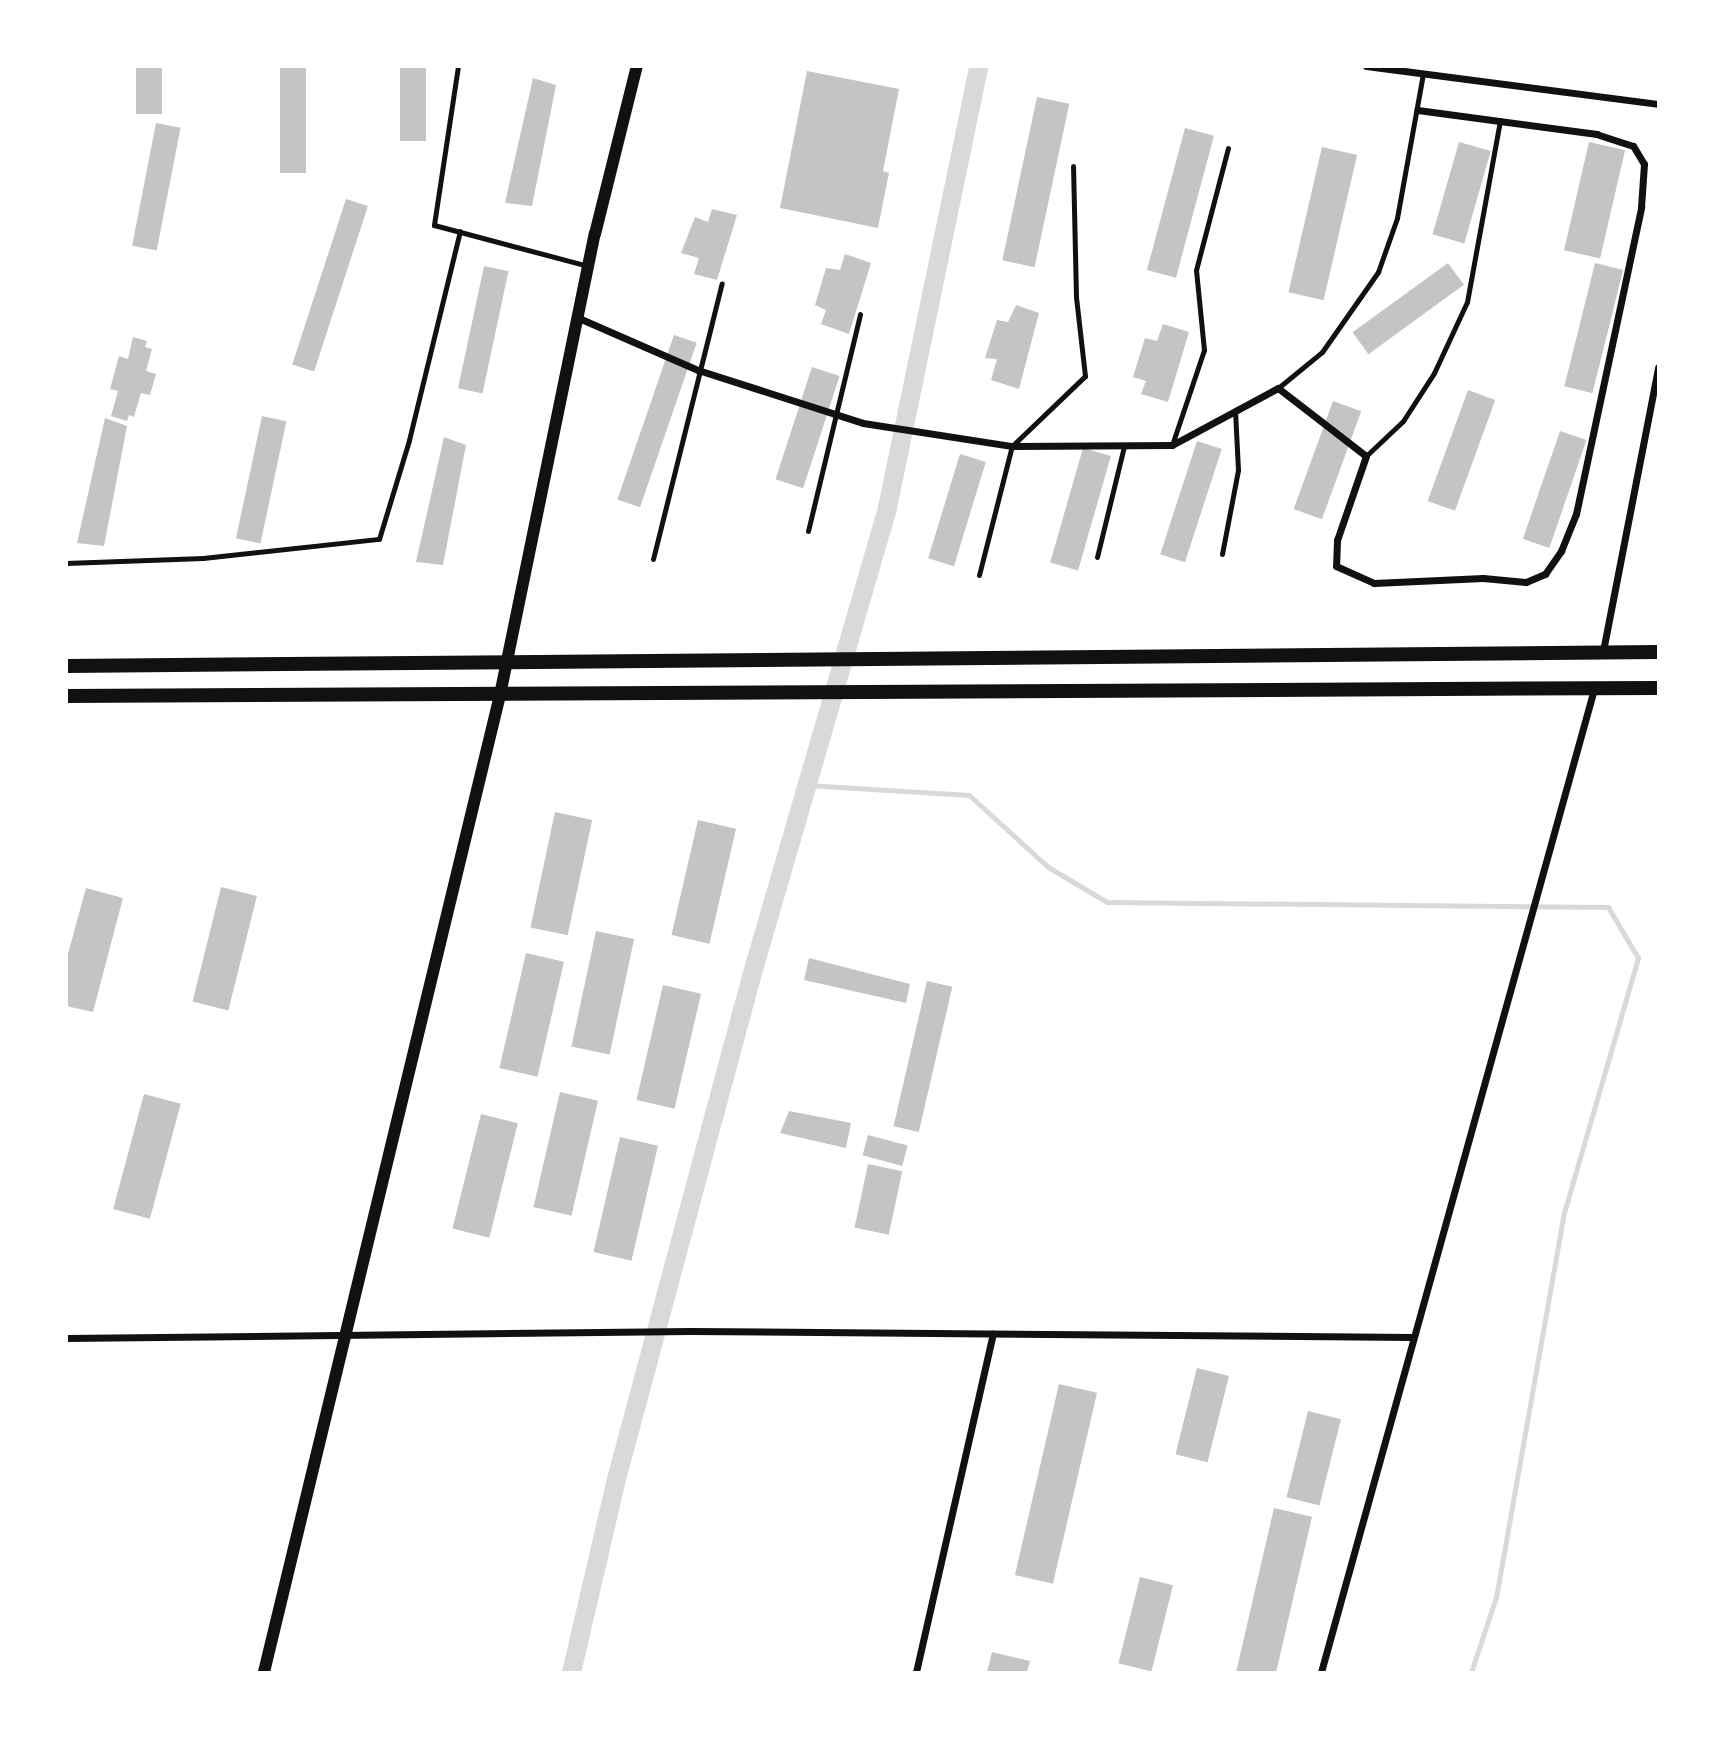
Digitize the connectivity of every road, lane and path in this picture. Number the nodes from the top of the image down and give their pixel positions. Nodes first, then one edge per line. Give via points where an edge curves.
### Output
1 (458, 66) edge
2 (637, 66) edge
3 (1366, 66) edge
4 (1423, 74) junction
5 (1658, 104) edge
6 (1418, 110) junction
7 (1500, 119) junction
8 (1228, 148) dead end
9 (1073, 166) dead end
10 (460, 231) junction
11 (591, 267) junction
12 (722, 283) dead end
13 (860, 314) dead end
14 (581, 319) junction
15 (1658, 367) edge
16 (698, 370) junction
17 (1278, 388) junction
18 (1235, 411) junction
19 (835, 414) junction
20 (1172, 445) junction
21 (1012, 446) junction
22 (1124, 446) junction
23 (1366, 456) junction
24 (808, 531) dead end
25 (1222, 554) dead end
26 (1097, 557) dead end
27 (653, 559) dead end
28 (66, 563) edge
29 (979, 575) dead end
30 (1603, 651) junction
31 (1658, 652) edge
32 (505, 662) junction
33 (66, 666) edge
34 (1595, 688) junction
35 (1658, 688) edge
36 (500, 695) junction
37 (66, 696) edge
38 (993, 1334) junction
39 (1412, 1337) junction
40 (66, 1338) edge
41 (345, 1338) junction
42 (264, 1672) edge
43 (916, 1672) edge
44 (1321, 1672) edge

1 - 10 lane via 434,225
2 - 11 street
3 - 4 street
4 - 5 street
4 - 6 lane
6 - 7 street
6 - 17 lane via 1397,218 1378,272 1322,352
7 - 23 lane via 1467,302 1434,373 1403,421
7 - 23 street via 1597,134 1633,146 1644,164 1641,207 1599,414 1576,514 1561,551 1545,574 1526,582 1483,578 1374,583 1349,576 1336,566 1337,540
8 - 20 lane via 1196,270 1204,349
9 - 21 lane via 1076,297 1085,376
10 - 11 lane
10 - 28 lane via 409,440 379,539 203,558
11 - 14 street
12 - 16 lane
13 - 19 lane
14 - 16 street
14 - 32 street
15 - 30 street
16 - 19 street
16 - 27 lane
17 - 18 street
17 - 23 street
18 - 20 street
18 - 25 lane via 1238,470
19 - 21 street
19 - 24 lane
20 - 22 street
21 - 22 street
21 - 29 lane
22 - 26 lane
30 - 31 main road
30 - 32 main road
32 - 33 main road
32 - 36 street
34 - 35 main road
34 - 36 main road
34 - 39 street
36 - 37 main road
36 - 41 street
38 - 39 street
38 - 41 street via 690,1331
38 - 43 street
39 - 44 street
40 - 41 street
41 - 42 street

